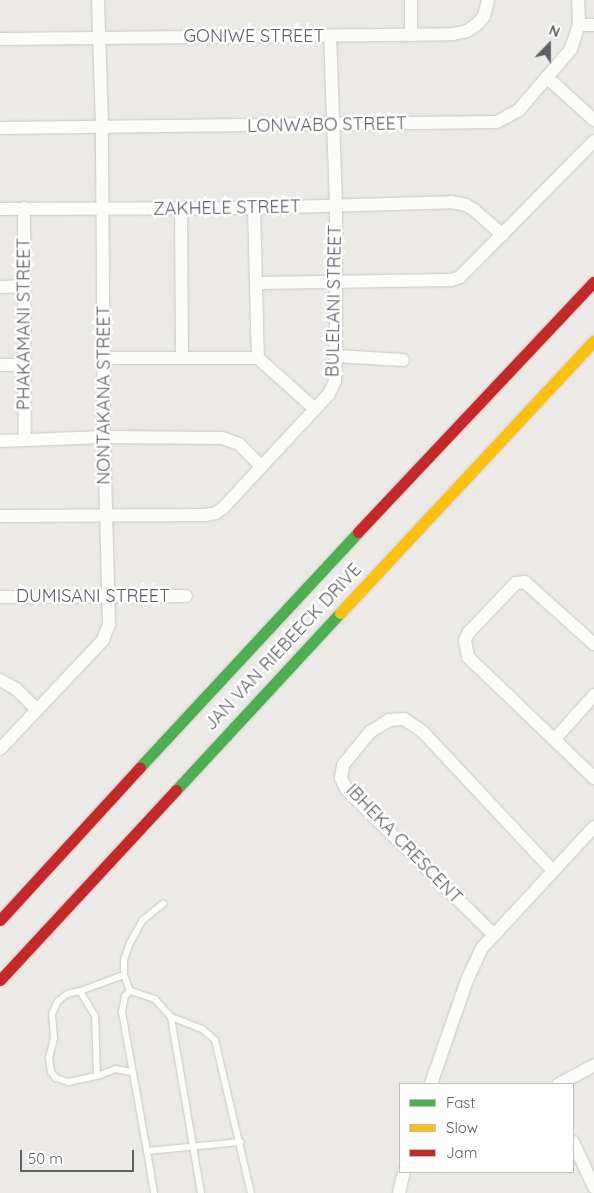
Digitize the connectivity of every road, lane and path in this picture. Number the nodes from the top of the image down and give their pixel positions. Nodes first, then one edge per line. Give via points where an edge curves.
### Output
1 (98, 0) edge
2 (411, 0) edge
3 (488, 0) edge
4 (578, 0) edge
5 (579, 25) junction
6 (594, 25) edge
7 (411, 35) junction
8 (98, 36) junction
9 (330, 37) junction
10 (0, 38) edge
11 (548, 78) junction
12 (594, 120) edge
13 (333, 125) junction
14 (102, 127) junction
15 (0, 128) edge
16 (594, 141) edge
17 (336, 206) junction
18 (24, 208) junction
19 (103, 208) junction
20 (254, 208) junction
21 (0, 209) edge
22 (181, 209) junction
23 (503, 235) junction
24 (594, 282) edge
25 (336, 283) junction
26 (258, 284) junction
27 (24, 286) junction
28 (0, 287) edge
29 (594, 341) edge
30 (336, 356) junction
31 (103, 358) junction
32 (182, 358) junction
33 (258, 358) junction
34 (403, 360) dead end
35 (0, 365) edge
36 (24, 365) junction
37 (315, 409) junction
38 (104, 437) junction
39 (25, 440) junction
40 (0, 441) edge
41 (261, 466) junction
42 (105, 514) junction
43 (0, 516) edge
44 (108, 595) junction
45 (186, 596) dead end
46 (0, 597) edge
47 (594, 644) edge
48 (0, 680) edge
49 (594, 695) edge
50 (36, 709) junction
51 (555, 739) junction
52 (0, 748) edge
53 (594, 778) edge
54 (594, 827) edge
55 (553, 871) junction
56 (163, 904) dead end
57 (0, 920) edge
58 (493, 934) junction
59 (124, 975) junction
60 (0, 980) edge
61 (80, 991) junction
62 (130, 991) junction
63 (171, 1017) junction
64 (594, 1065) edge
65 (132, 1072) junction
66 (97, 1076) junction
67 (431, 1083) edge
68 (560, 1083) edge
69 (241, 1142) junction
70 (574, 1144) edge
71 (193, 1147) junction
72 (147, 1151) junction
73 (404, 1173) edge
74 (594, 1187) edge
75 (154, 1193) edge
76 (201, 1193) edge
77 (251, 1193) edge
78 (399, 1193) edge

1 - 8 street, NONTAKANA STREET
2 - 7 street
3 - 7 street, GONIWE STREET via 484,16 467,31
4 - 5 street, LONWABO STREET
5 - 6 street
5 - 11 street, LONWABO STREET via 571,49
7 - 9 street, GONIWE STREET
8 - 9 street, GONIWE STREET
8 - 10 street, GONIWE STREET
8 - 14 street, NONTAKANA STREET
9 - 13 street, BULELANI STREET
11 - 12 street
11 - 13 street, LONWABO STREET via 518,110 497,122
13 - 14 street, LONWABO STREET
13 - 17 street, BULELANI STREET
14 - 15 street, LONWABO STREET
14 - 19 street, NONTAKANA STREET
16 - 23 street
17 - 20 street, ZAKHELE STREET
17 - 23 street, ZAKHELE STREET via 458,203 474,210
17 - 25 street, BULELANI STREET
18 - 19 street, ZAKHELE STREET
18 - 21 street, ZAKHELE STREET
18 - 27 street, PHAKAMANI STREET
19 - 22 street, ZAKHELE STREET
19 - 31 street, NONTAKANA STREET
20 - 22 street, ZAKHELE STREET
20 - 26 street
22 - 32 street
23 - 25 street via 468,272 451,280
24 - 57 main road, JAN VAN RIEBEECK DRIVE via 297,597
25 - 26 street
25 - 30 street, BULELANI STREET
26 - 33 street
27 - 28 street
27 - 36 street, PHAKAMANI STREET
29 - 60 main road, JAN VAN RIEBEECK DRIVE
30 - 34 street
30 - 37 street, BULELANI STREET via 335,381
31 - 32 street
31 - 38 street, NONTAKANA STREET
32 - 33 street
33 - 37 street
35 - 36 street
36 - 39 street, PHAKAMANI STREET
37 - 41 street, BULELANI STREET
38 - 39 street
38 - 41 street via 222,438 239,444
38 - 42 street, NONTAKANA STREET
39 - 40 street
41 - 42 street, BULELANI STREET via 216,513
42 - 43 street, BULELANI STREET
42 - 44 street, NONTAKANA STREET
44 - 45 street, DUMISANI STREET
44 - 46 street, DUMISANI STREET
44 - 50 street, NONTAKANA STREET via 109,624 103,640
47 - 51 street via 524,582 516,583 465,640 468,656
48 - 50 street via 16,689
49 - 51 street
50 - 52 street, NONTAKANA STREET
51 - 53 street
54 - 55 street
55 - 58 street
55 - 58 street, IBHEKA CRESCENT via 423,732 404,719 389,720 370,732 343,765 341,778 346,789
56 - 59 lane via 144,920 130,943 124,960
58 - 67 street via 482,948 467,980
59 - 61 lane
59 - 62 lane
61 - 66 lane via 94,1016
61 - 66 lane via 58,1001 52,1014 51,1072 56,1078 68,1082
62 - 63 lane via 155,999
62 - 65 lane via 125,996 122,1012
63 - 69 lane via 202,1029 215,1040
63 - 71 lane
64 - 68 street
65 - 66 lane via 115,1069
65 - 72 lane
69 - 71 lane
69 - 77 lane
70 - 74 street
71 - 72 lane
71 - 76 lane
72 - 75 lane
73 - 78 street

